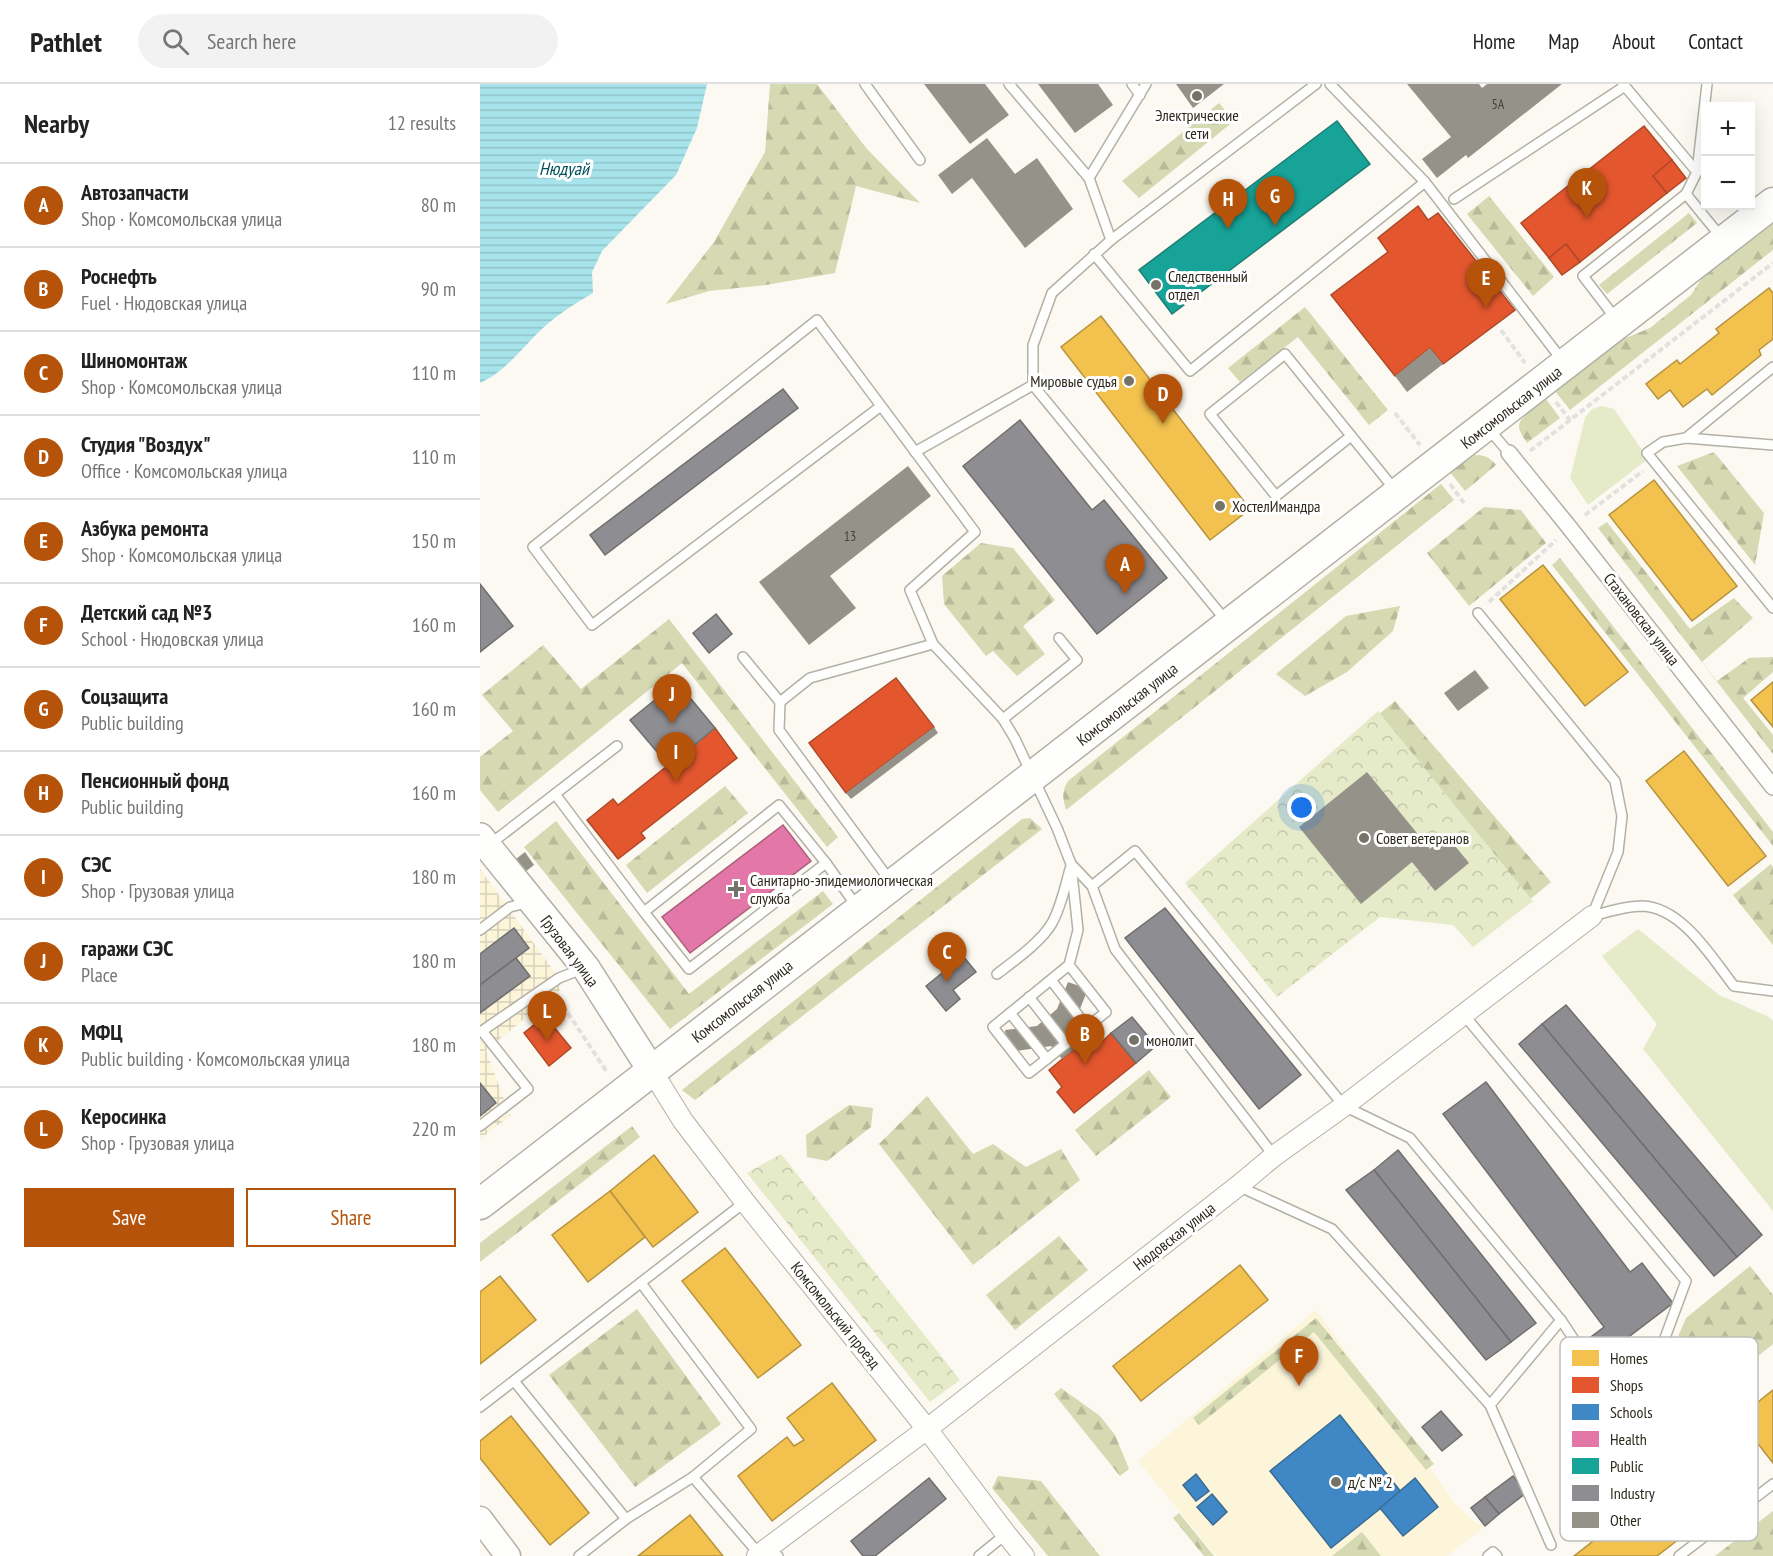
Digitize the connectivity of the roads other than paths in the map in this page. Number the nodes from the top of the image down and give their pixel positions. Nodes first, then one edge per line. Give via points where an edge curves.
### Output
1 (865, 84) edge
2 (1009, 84) edge
3 (1132, 84) edge
4 (1146, 84) edge
5 (1316, 84) edge
6 (1330, 84) edge
7 (1707, 84) edge
8 (1624, 85) edge
9 (1140, 95) junction
10 (920, 160) dead end
11 (1696, 172) junction
12 (1089, 178) junction
13 (1425, 182) junction
14 (1686, 194) junction
15 (1454, 199) dead end
16 (1773, 203) edge
17 (1111, 240) junction
18 (1724, 242) junction
19 (1094, 254) junction
20 (1619, 323) junction
21 (1565, 364) junction
22 (1772, 372) edge
23 (1033, 385) junction
24 (881, 406) junction
25 (1486, 426) junction
26 (1351, 436) junction
27 (1686, 438) junction
28 (1773, 446) edge
29 (915, 452) junction
30 (1512, 458) joint
31 (1399, 494) junction
32 (1773, 608) edge
33 (1478, 613) dead end
34 (1229, 625) junction
35 (1059, 638) dead end
36 (933, 644) junction
37 (743, 657) dead end
38 (780, 702) junction
39 (1003, 719) junction
40 (617, 746) dead end
41 (1033, 777) junction
42 (1773, 787) edge
43 (555, 794) junction
44 (484, 842) edge
45 (826, 863) junction
46 (1071, 864) junction
47 (893, 885) junction
48 (1092, 886) junction
49 (532, 902) junction
50 (860, 910) junction
51 (644, 912) junction
52 (1592, 916) junction
53 (480, 930) edge
54 (1069, 965) junction
55 (586, 968) junction
56 (997, 974) dead end
57 (1051, 980) junction
58 (1773, 991) edge
59 (1029, 998) junction
60 (1010, 1013) junction
61 (1464, 1015) junction
62 (1087, 1027) junction
63 (1066, 1044) junction
64 (1047, 1059) junction
65 (652, 1071) junction
66 (1344, 1106) junction
67 (480, 1126) edge
68 (1274, 1156) junction
69 (1238, 1186) junction
70 (745, 1202) junction
71 (480, 1204) edge
72 (641, 1283) junction
73 (1561, 1320) junction
74 (1572, 1337) edge
75 (1665, 1337) edge
76 (514, 1381) junction
77 (1490, 1405) junction
78 (480, 1407) edge
79 (927, 1429) junction
80 (693, 1477) junction
81 (1773, 1484) edge
82 (1758, 1495) edge
83 (480, 1519) edge
84 (626, 1519) junction
85 (1006, 1534) junction
86 (1699, 1541) edge
87 (1551, 1545) dead end
88 (765, 1555) edge
89 (508, 1556) edge
90 (579, 1556) edge
91 (979, 1556) edge
92 (1024, 1556) edge
93 (1488, 1556) edge
94 (1497, 1556) edge
95 (1679, 1556) edge

1 - 10 lane
2 - 12 lane
3 - 9 lane
4 - 9 lane
5 - 17 lane
6 - 13 lane
7 - 11 lane
8 - 11 lane
8 - 15 lane
9 - 12 lane
11 - 14 lane
12 - 17 lane
13 - 19 lane via 1190,371
13 - 21 lane
14 - 18 lane
14 - 20 lane via 1583,276
16 - 18 main road, Комсомольская улица
17 - 19 lane
18 - 20 main road, Комсомольская улица
19 - 23 lane via 1052,293 1033,345
20 - 21 main road, Комсомольская улица
21 - 25 main road, Комсомольская улица
22 - 27 lane
23 - 29 lane
23 - 34 lane
24 - 24 lane via 817,320 533,547 592,625
24 - 29 lane
25 - 30 lane
25 - 31 main road, Комсомольская улица
26 - 26 lane via 1285,354 1210,414 1276,496
26 - 31 lane
27 - 28 lane
27 - 32 lane via 1663,442 1647,453
29 - 36 lane via 975,532 910,590
30 - 42 street, Стахановская улица
31 - 34 main road, Комсомольская улица
33 - 52 lane via 1615,781 1622,816 1618,852
34 - 41 main road, Комсомольская улица
35 - 39 lane via 1077,660
36 - 38 lane via 810,678
36 - 39 lane
37 - 38 lane
38 - 47 lane via 779,730
39 - 41 lane
40 - 43 lane
41 - 46 lane
41 - 47 main road, Комсомольская улица
43 - 44 lane
43 - 51 lane
44 - 49 main road, Грузовая улица
45 - 50 lane
45 - 51 lane via 689,969
45 - 51 lane via 779,805
46 - 48 lane
46 - 54 lane via 1078,930
46 - 56 lane via 1052,924
47 - 50 main road, Комсомольская улица
48 - 66 lane via 1135,851
48 - 68 lane via 1115,949
49 - 53 lane via 510,907
49 - 55 main road, Грузовая улица
50 - 65 main road, Комсомольская улица
52 - 58 lane via 1642,906 1660,908 1685,925 1734,986
52 - 61 street, Нюдовская улица
54 - 57 lane
54 - 62 lane via 1106,1012
55 - 65 main road, Грузовая улица
55 - 67 lane via 559,978 482,1031 528,1089
57 - 59 lane
57 - 62 lane
59 - 60 lane
59 - 63 lane
60 - 64 lane
60 - 64 lane via 993,1027 1029,1073
61 - 66 street, Нюдовская улица
61 - 75 lane via 1686,1281
62 - 63 lane
63 - 64 lane
65 - 70 street, Комсомольский проезд via 683,1121
65 - 71 main road, Комсомольская улица
66 - 68 street, Нюдовская улица
66 - 73 lane via 1410,1138
68 - 69 street, Нюдовская улица
69 - 77 lane via 1332,1229
69 - 79 street, Нюдовская улица
70 - 72 lane
70 - 79 street, Комсомольский проезд
72 - 76 lane
72 - 80 lane via 751,1429
73 - 74 lane
73 - 77 lane
76 - 78 lane
76 - 84 lane
77 - 87 lane
79 - 85 street, Комсомольский проезд
79 - 88 street, Нюдовская улица
80 - 84 lane
80 - 88 lane
81 - 82 lane
83 - 89 street
84 - 90 lane
85 - 91 lane
85 - 92 street, Комсомольский проезд
86 - 95 lane
93 - 94 lane via 1493,1552

